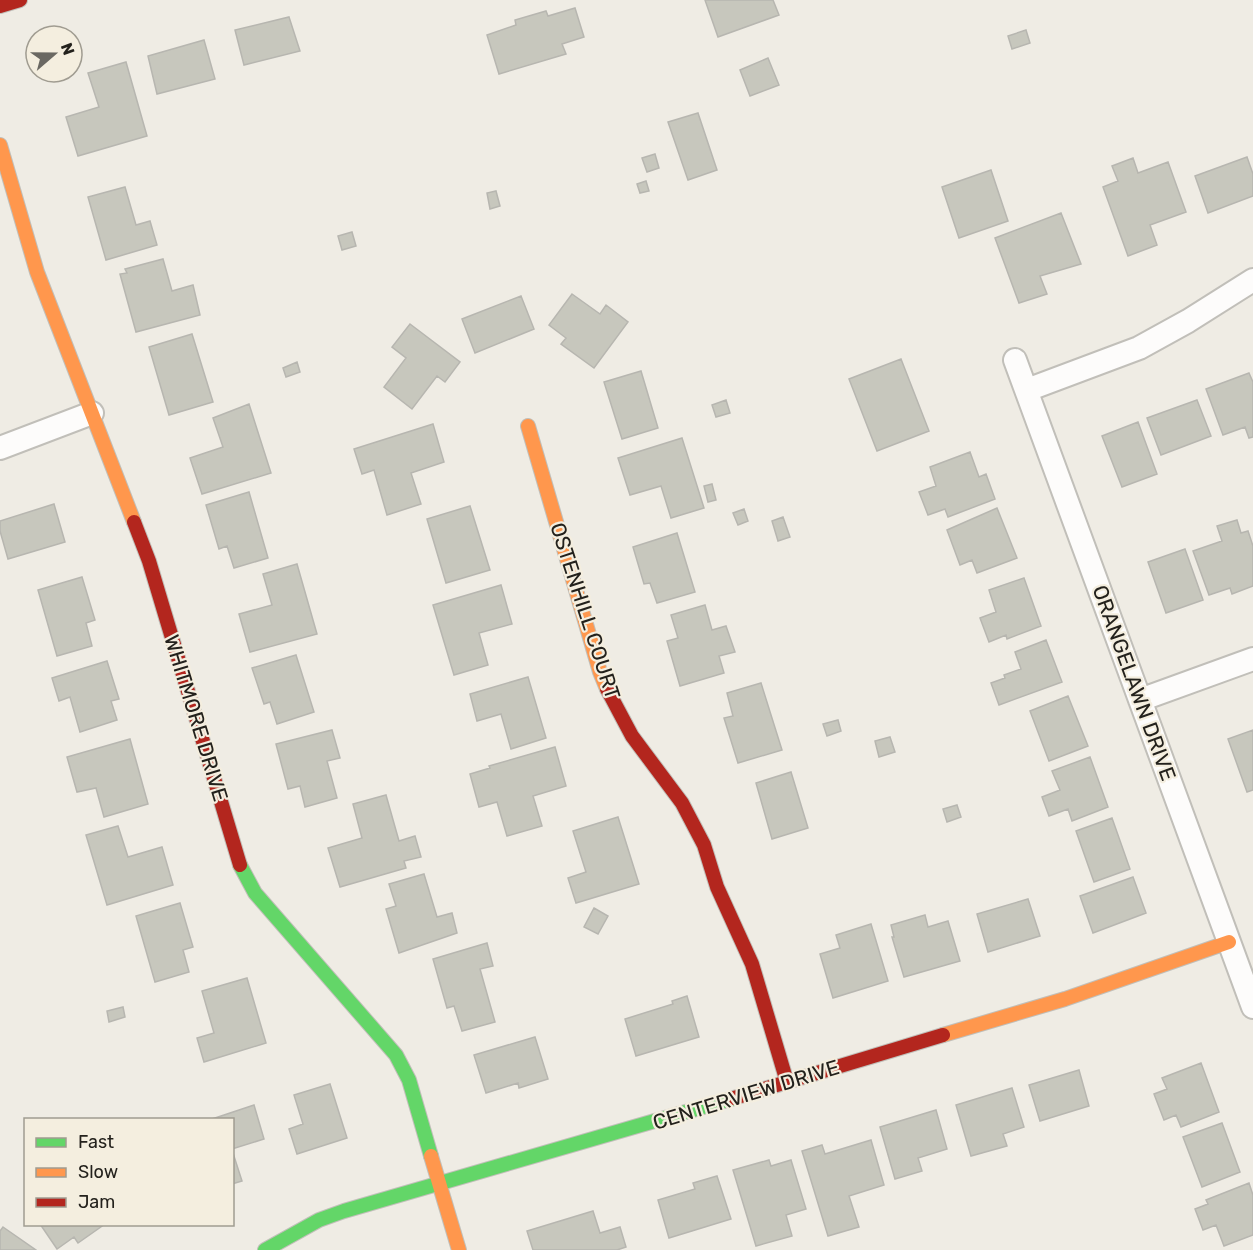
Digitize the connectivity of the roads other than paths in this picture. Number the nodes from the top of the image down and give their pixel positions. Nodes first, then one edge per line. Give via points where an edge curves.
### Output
1 (20, 0) edge
2 (0, 6) edge
3 (0, 146) edge
4 (1253, 280) edge
5 (1015, 360) dead end
6 (1027, 390) junction
7 (92, 413) junction
8 (528, 426) dead end
9 (0, 448) edge
10 (1253, 658) edge
11 (1140, 700) junction
12 (1229, 942) junction
13 (1253, 1007) edge
14 (787, 1082) junction
15 (440, 1184) junction
16 (265, 1250) edge
17 (459, 1250) edge

1 - 2 street
3 - 7 street, WHITMORE DRIVE via 37,272
4 - 6 street via 1139,348
5 - 6 street, ORANGELAWN DRIVE
6 - 11 street, ORANGELAWN DRIVE
7 - 9 street
7 - 15 street, WHITMORE DRIVE via 149,561 241,870 255,893 396,1055 409,1080
8 - 14 street, OSTENHILL COURT via 600,672 632,736 682,803 704,845 717,887 752,963
10 - 11 street
11 - 12 street, ORANGELAWN DRIVE
12 - 13 street, ORANGELAWN DRIVE
12 - 14 street, CENTERVIEW DRIVE via 1065,999
14 - 15 street, CENTERVIEW DRIVE
15 - 16 street, CENTERVIEW DRIVE via 319,1221
15 - 17 street, WHITMORE DRIVE

